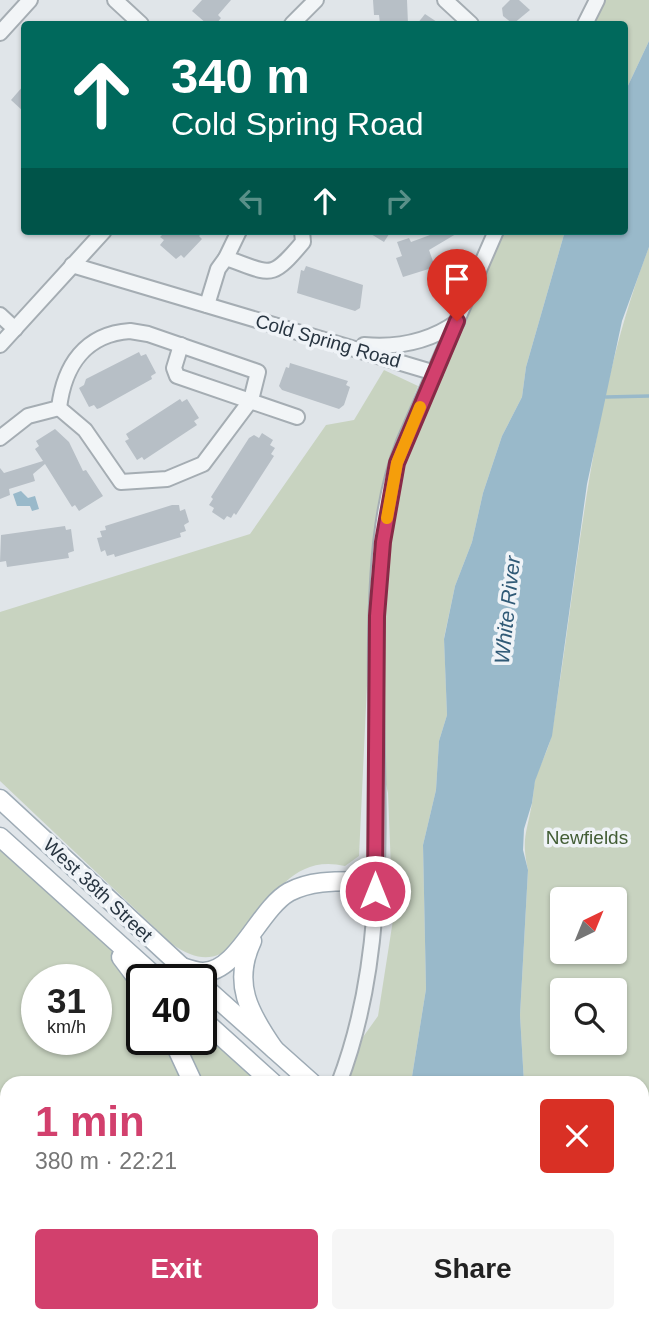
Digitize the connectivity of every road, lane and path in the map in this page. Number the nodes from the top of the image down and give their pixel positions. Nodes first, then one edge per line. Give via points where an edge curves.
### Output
1 (30, 0) edge
2 (114, 0) edge
3 (316, 0) edge
4 (445, 0) edge
5 (597, 0) edge
6 (138, 21) edge
7 (295, 21) edge
8 (468, 21) edge
9 (586, 21) edge
10 (0, 33) edge
11 (100, 235) edge
12 (237, 235) edge
13 (303, 235) edge
14 (494, 235) edge
15 (225, 262) junction
16 (72, 265) junction
17 (210, 306) junction
18 (0, 316) edge
19 (457, 321) junction
20 (15, 329) junction
21 (334, 343) junction
22 (0, 345) edge
23 (181, 345) junction
24 (435, 373) junction
25 (251, 400) junction
26 (59, 408) junction
27 (297, 417) dead end
28 (0, 438) edge
29 (0, 799) edge
30 (0, 837) edge
31 (375, 881) junction
32 (74, 905) junction
33 (271, 906) junction
34 (141, 964) edge
35 (179, 964) edge
36 (126, 966) edge
37 (217, 968) edge
38 (217, 998) edge
39 (217, 1032) edge
40 (217, 1035) edge
41 (220, 1035) junction
42 (274, 1049) junction
43 (180, 1055) edge
44 (187, 1055) edge
45 (190, 1076) edge
46 (265, 1076) edge
47 (304, 1076) edge
48 (341, 1076) edge

1 - 10 street
2 - 6 street
3 - 7 street
4 - 8 street
5 - 9 street
11 - 16 street
12 - 15 street
13 - 15 street via 304,241 278,270 267,272
14 - 19 street
15 - 17 street via 218,269
16 - 17 street, Cold Spring Road
16 - 20 street
17 - 21 street, Cold Spring Road
18 - 20 street
19 - 21 street via 442,333 409,343
19 - 24 street
20 - 22 street
21 - 24 street, Cold Spring Road
23 - 25 street via 255,369 258,379
23 - 25 street via 174,368 177,376
23 - 26 street via 130,331 98,339 69,367
24 - 31 street via 397,463 381,559
25 - 26 street via 222,444 199,467 167,479 127,483 115,477 89,435
25 - 27 street
26 - 28 street via 29,415
29 - 35 main road, West 38th Street
30 - 32 main road, West 38th Street
31 - 33 main road via 311,884 289,892
31 - 48 street via 371,965
32 - 34 main road, West 38th Street
32 - 36 main road
33 - 37 main road via 238,951
33 - 42 main road via 245,956 242,983 251,1014
38 - 42 main road
39 - 41 main road
40 - 41 main road
41 - 46 main road
42 - 47 main road
43 - 45 main road
44 - 45 main road

